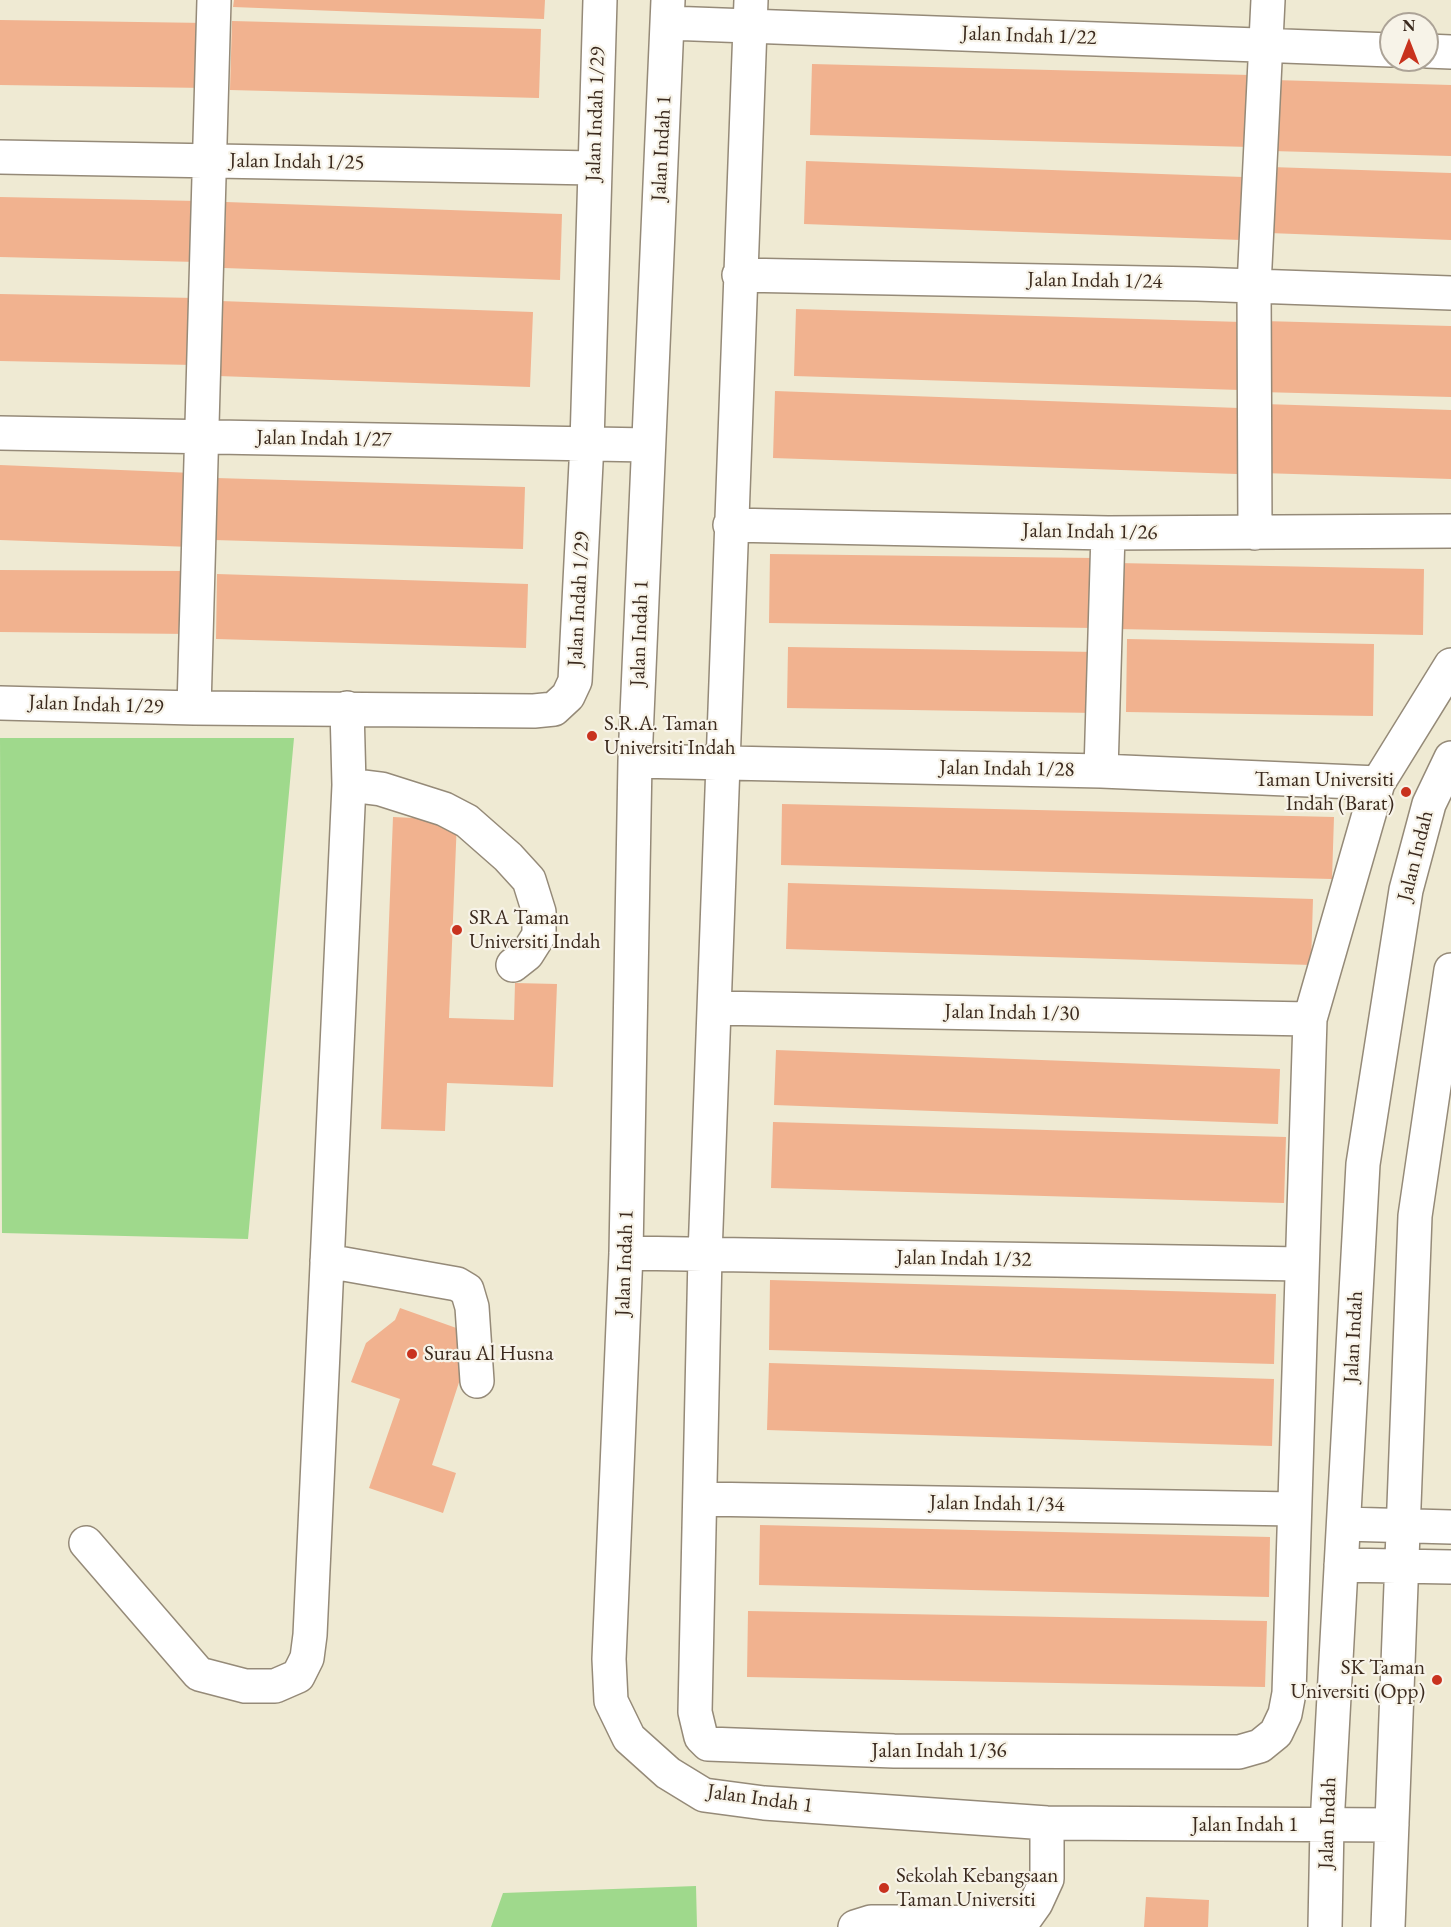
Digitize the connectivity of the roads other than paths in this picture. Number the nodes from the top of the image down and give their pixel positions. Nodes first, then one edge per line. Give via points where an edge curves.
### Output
1 (214, 0) edge
2 (600, 0) edge
3 (1268, 0) edge
4 (668, 11) edge
5 (751, 12) edge
6 (1266, 45) junction
7 (1379, 50) edge
8 (0, 157) edge
9 (211, 161) junction
10 (594, 168) junction
11 (739, 275) junction
12 (1254, 286) junction
13 (1451, 293) edge
14 (0, 433) edge
15 (203, 437) junction
16 (587, 444) junction
17 (648, 445) junction
18 (730, 525) junction
19 (1451, 531) edge
20 (1108, 533) junction
21 (1255, 533) junction
22 (1451, 665) edge
23 (0, 703) edge
24 (194, 708) junction
25 (347, 708) junction
26 (1451, 759) edge
27 (635, 761) junction
28 (722, 763) junction
29 (1101, 771) junction
30 (1378, 783) junction
31 (349, 785) junction
32 (513, 964) dead end
33 (1451, 970) edge
34 (715, 1008) junction
35 (1310, 1018) junction
36 (626, 1253) junction
37 (705, 1254) junction
38 (327, 1261) junction
39 (1302, 1264) junction
40 (477, 1381) dead end
41 (700, 1499) junction
42 (1294, 1509) junction
43 (1344, 1524) junction
44 (1404, 1525) junction
45 (1451, 1527) edge
46 (86, 1543) dead end
47 (1341, 1565) junction
48 (1402, 1566) junction
49 (1451, 1567) edge
50 (1047, 1824) junction
51 (1328, 1825) junction
52 (1392, 1825) junction
53 (1019, 1925) edge
54 (855, 1927) edge
55 (1325, 1927) edge
56 (1388, 1927) edge

1 - 9 street
2 - 10 street, Jalan Indah 1/29
3 - 6 street
4 - 5 street, Jalan Indah 1/22
4 - 17 street, Jalan Indah 1
5 - 6 street, Jalan Indah 1/22
5 - 11 street, Jalan Indah 1/36
6 - 7 street, Jalan Indah 1/22
6 - 12 street
8 - 9 street, Jalan Indah 1/25
9 - 10 street, Jalan Indah 1/25
9 - 15 street
10 - 16 street, Jalan Indah 1/29
11 - 12 street, Jalan Indah 1/24
11 - 18 street, Jalan Indah 1/36
12 - 13 street, Jalan Indah 1/24
12 - 21 street
14 - 15 street, Jalan Indah 1/27
15 - 16 street, Jalan Indah 1/27
15 - 24 street
16 - 17 street, Jalan Indah 1/27
16 - 25 street, Jalan Indah 1/29 via 575,681 568,696 554,709 534,711
17 - 27 street, Jalan Indah 1
18 - 20 street, Jalan Indah 1/26
18 - 28 street, Jalan Indah 1/36
19 - 21 street, Jalan Indah 1/26
20 - 21 street, Jalan Indah 1/26
20 - 29 street
22 - 30 street
23 - 24 street, Jalan Indah 1/29
24 - 25 street, Jalan Indah 1/29
25 - 31 street
26 - 43 street, Jalan Indah via 1429,804 1406,890 1363,1164
27 - 28 street, Jalan Indah 1/28
27 - 36 street, Jalan Indah 1
28 - 29 street, Jalan Indah 1/28
28 - 34 street, Jalan Indah 1/36
29 - 30 street, Jalan Indah 1/28
30 - 35 street
31 - 32 street via 381,789 444,809 467,821 508,857 529,880 539,912 539,935 526,954
31 - 38 street
33 - 44 street via 1415,1216
34 - 35 street, Jalan Indah 1/30
34 - 37 street, Jalan Indah 1/36
35 - 39 street
36 - 37 street, Jalan Indah 1/32
36 - 50 street, Jalan Indah 1 via 609,1659 611,1701 629,1738 668,1773 704,1795
37 - 39 street, Jalan Indah 1/32
37 - 41 street, Jalan Indah 1/36
38 - 40 street via 457,1284 467,1290 472,1307
38 - 46 street via 310,1635 307,1658 298,1676 275,1686 245,1686 199,1674
39 - 42 street
41 - 42 street, Jalan Indah 1/34
41 - 42 street, Jalan Indah 1/36 via 696,1726 700,1737 717,1746 894,1751 1239,1752 1260,1746 1276,1733 1289,1693
43 - 44 street
43 - 47 street, Jalan Indah
44 - 45 street
44 - 48 street
47 - 48 street
47 - 51 street, Jalan Indah
48 - 49 street
48 - 52 street
50 - 51 street, Jalan Indah 1
50 - 53 street via 1047,1879 1036,1904
51 - 52 street, Jalan Indah 1
51 - 55 street, Jalan Indah
52 - 56 street
53 - 54 street via 871,1922

